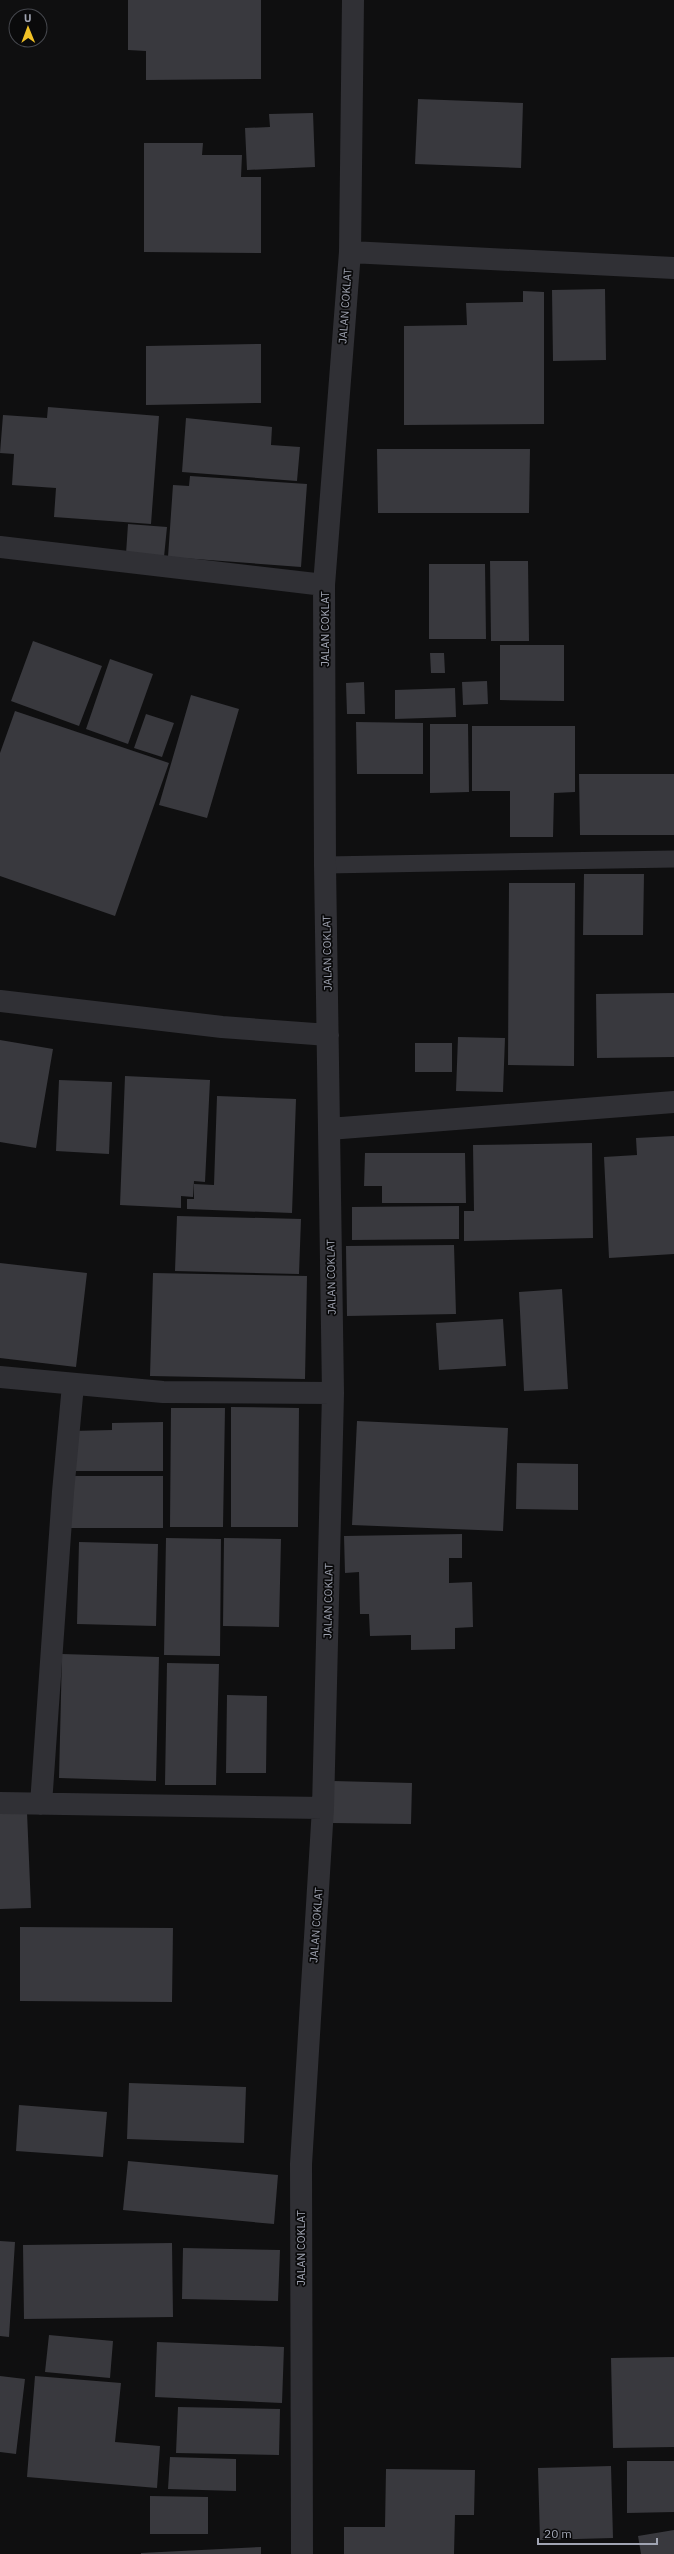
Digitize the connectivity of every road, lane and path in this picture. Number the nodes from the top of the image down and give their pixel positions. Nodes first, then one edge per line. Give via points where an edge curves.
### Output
1 (353, 0) edge
2 (350, 252) junction
3 (674, 268) edge
4 (0, 547) edge
5 (324, 585) junction
6 (674, 859) edge
7 (325, 865) junction
8 (0, 1001) edge
9 (328, 1035) junction
10 (674, 1102) edge
11 (329, 1129) junction
12 (0, 1377) edge
13 (73, 1385) junction
14 (333, 1393) junction
15 (0, 1803) edge
16 (41, 1804) junction
17 (323, 1808) junction
18 (302, 2554) edge

1 - 2 street, JALAN COKLAT
2 - 3 street
2 - 5 street, JALAN COKLAT
4 - 5 street
5 - 7 street, JALAN COKLAT
6 - 7 lane
7 - 9 street, JALAN COKLAT
8 - 9 street via 222,1027
9 - 11 street, JALAN COKLAT
10 - 11 street
11 - 14 street, JALAN COKLAT
12 - 13 street
13 - 14 street via 162,1392
13 - 16 street
14 - 17 street, JALAN COKLAT
15 - 16 street
16 - 17 street
17 - 18 street, JALAN COKLAT via 300,2164

